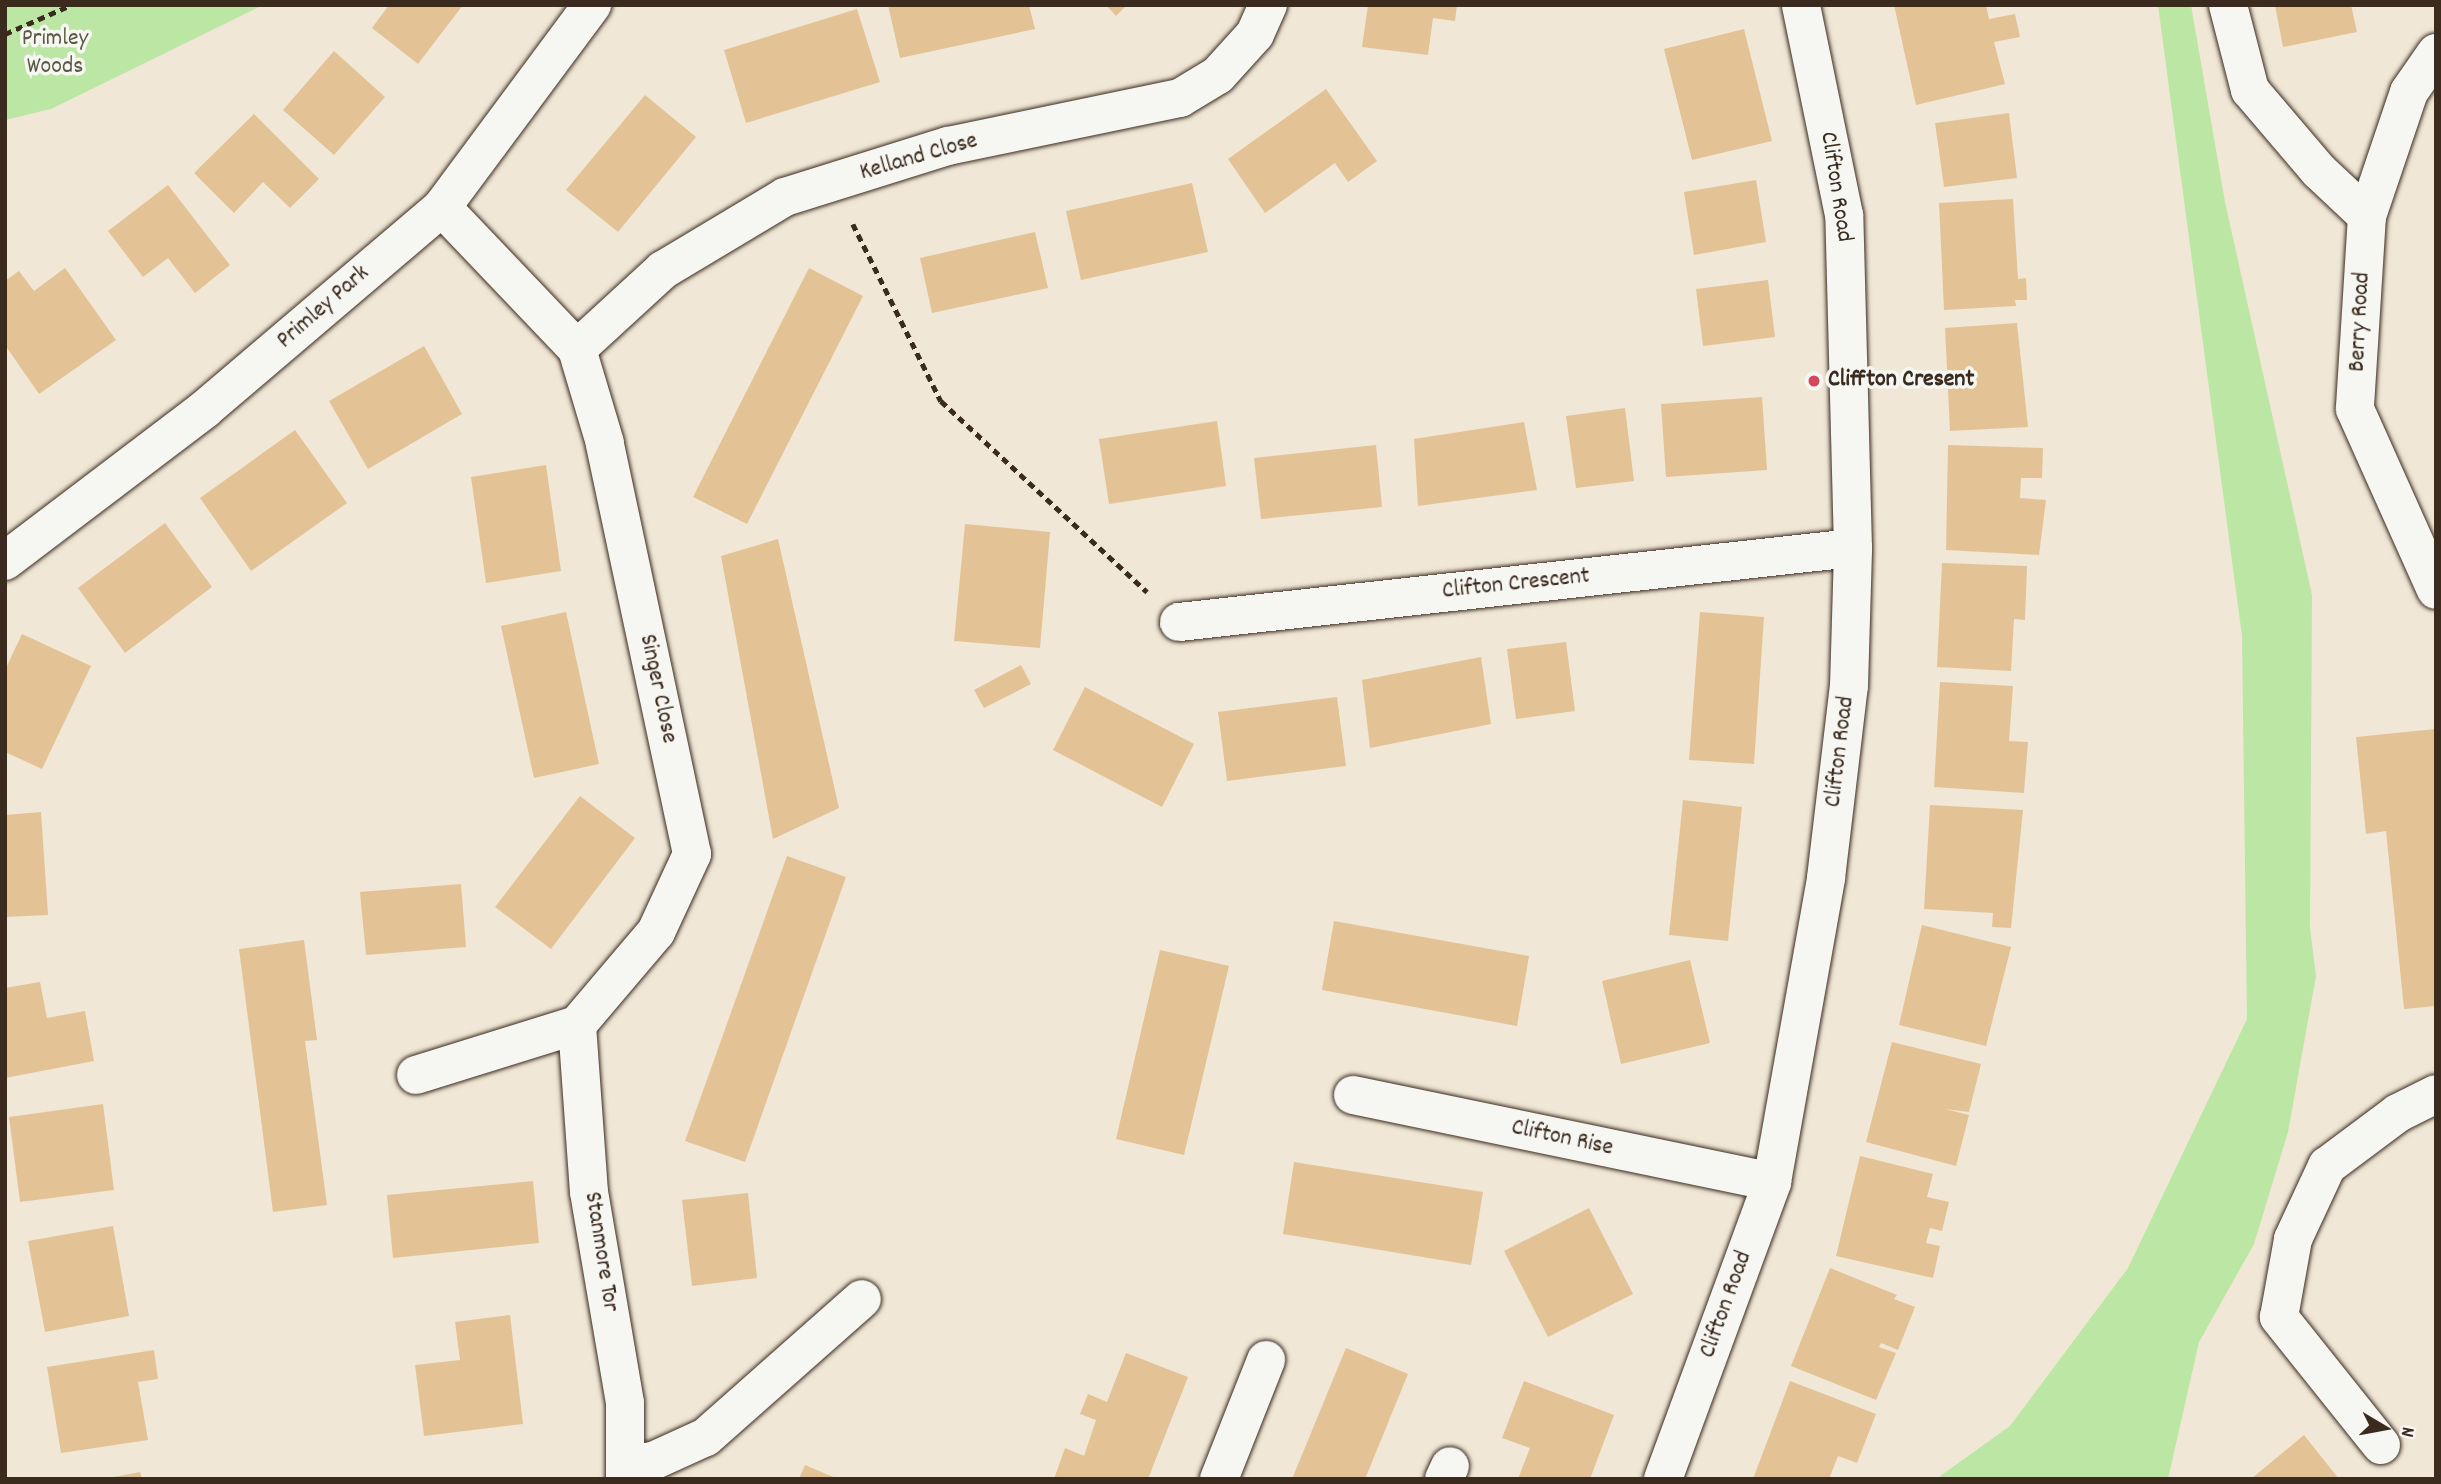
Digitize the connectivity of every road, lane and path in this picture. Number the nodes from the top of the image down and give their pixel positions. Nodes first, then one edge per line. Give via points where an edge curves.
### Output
1 (71, 5) edge
2 (592, 5) edge
3 (1268, 5) edge
4 (1801, 5) edge
5 (2228, 5) edge
6 (5, 34) edge
7 (2436, 52) edge
8 (833, 183) junction
9 (442, 207) junction
10 (2367, 216) junction
11 (576, 349) junction
12 (1853, 548) junction
13 (5, 561) edge
14 (2436, 590) edge
15 (1179, 622) joint
16 (577, 1026) junction
17 (416, 1074) dead end
18 (2436, 1094) edge
19 (1353, 1095) dead end
20 (1772, 1182) junction
21 (862, 1298) dead end
22 (1266, 1360) dead end
23 (2381, 1445) dead end
24 (625, 1472) edge
25 (1219, 1479) edge
26 (1663, 1479) edge

1 - 6 path
2 - 9 street, Primley Park
3 - 8 street, Kelland Close via 1255,34 1217,75 1180,98 948,146
4 - 12 street, Clifton Road via 1844,215
5 - 10 street via 2250,90 2319,172
7 - 10 street, Berry Road via 2409,92
8 - 11 street, Kelland Close via 785,197 663,270
8 - 15 path via 941,401
9 - 11 street, Singer Close
9 - 13 street, Primley Park via 205,409
10 - 14 street, Berry Road via 2355,409
11 - 16 street, Singer Close via 605,443 692,854 656,932
12 - 15 street, Clifton Crescent
12 - 20 street, Clifton Road via 1849,686 1826,878
16 - 17 street
16 - 24 street, Stanmore Tor via 589,1192 625,1403
18 - 23 street via 2398,1114 2327,1167 2293,1238 2279,1317
19 - 20 street, Clifton Rise
20 - 26 street, Clifton Road
21 - 24 street via 706,1437
22 - 25 street

